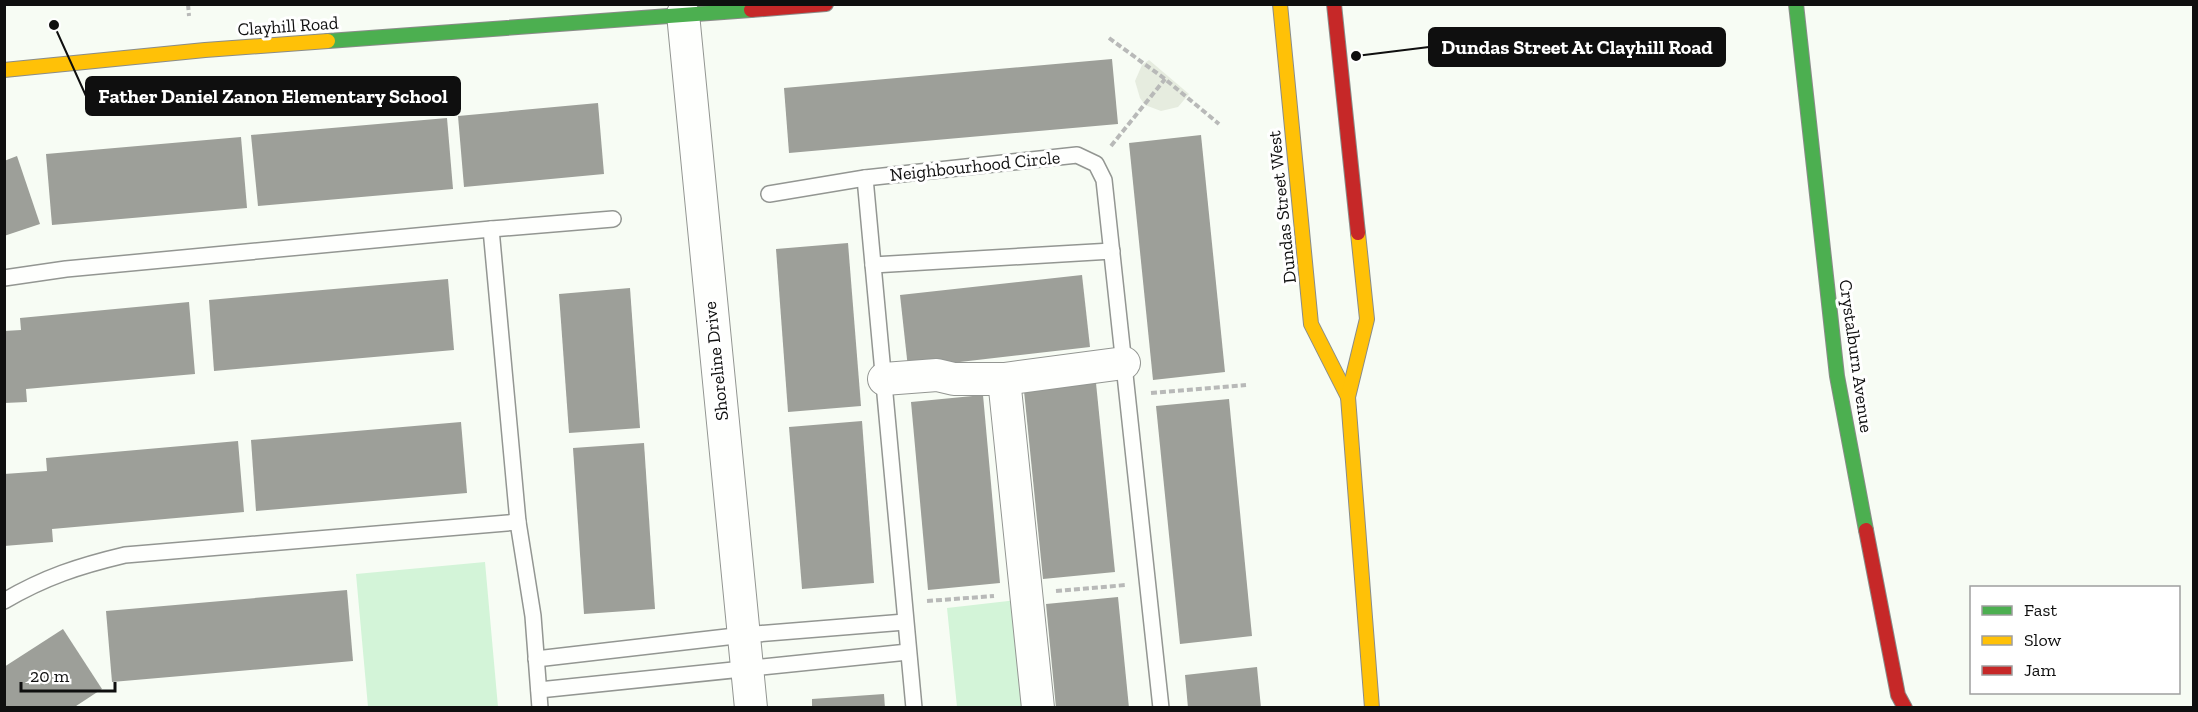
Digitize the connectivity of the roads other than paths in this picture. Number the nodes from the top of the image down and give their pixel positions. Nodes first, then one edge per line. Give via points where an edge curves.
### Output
1 (826, 4) edge
2 (1280, 4) edge
3 (1334, 4) edge
4 (1796, 4) edge
5 (683, 14) junction
6 (4, 70) edge
7 (865, 178) junction
8 (769, 194) dead end
9 (613, 219) dead end
10 (491, 229) junction
11 (1112, 251) junction
12 (873, 265) junction
13 (4, 278) edge
14 (1124, 363) junction
15 (884, 379) junction
16 (1004, 379) junction
17 (1348, 397) junction
18 (518, 522) junction
19 (4, 601) edge
20 (905, 622) junction
21 (744, 635) junction
22 (908, 652) junction
23 (536, 659) junction
24 (748, 669) junction
25 (539, 690) junction
26 (540, 708) edge
27 (751, 708) edge
28 (914, 708) edge
29 (1038, 708) edge
30 (1161, 708) edge
31 (1372, 708) edge
32 (1905, 708) edge

1 - 5 street, Clayhill Road
2 - 17 street, Dundas Street West via 1311,324
3 - 17 street, Dundas Street West via 1367,319
4 - 32 street, Crystalburn Avenue via 1837,376 1898,695
5 - 6 street, Clayhill Road via 205,50
5 - 21 street, Shoreline Drive
7 - 8 lane, Neighbourhood Circle
7 - 11 lane, Neighbourhood Circle via 1077,155 1096,164 1104,180
7 - 12 lane, Neighbourhood Circle
9 - 10 lane
10 - 13 lane
10 - 18 lane
11 - 12 lane
11 - 14 lane
12 - 15 lane, Neighbourhood Circle
14 - 16 street
14 - 30 lane
15 - 16 street via 937,375
15 - 20 lane, Neighbourhood Circle
16 - 29 street
17 - 31 street, Dundas Street West
18 - 19 lane via 125,555 74,567
18 - 23 lane
20 - 21 lane
20 - 22 lane, Neighbourhood Circle
21 - 23 lane
21 - 24 street, Shoreline Drive
22 - 24 lane
22 - 28 lane, Neighbourhood Circle
23 - 25 lane
24 - 25 lane
24 - 27 street, Shoreline Drive
25 - 26 lane

